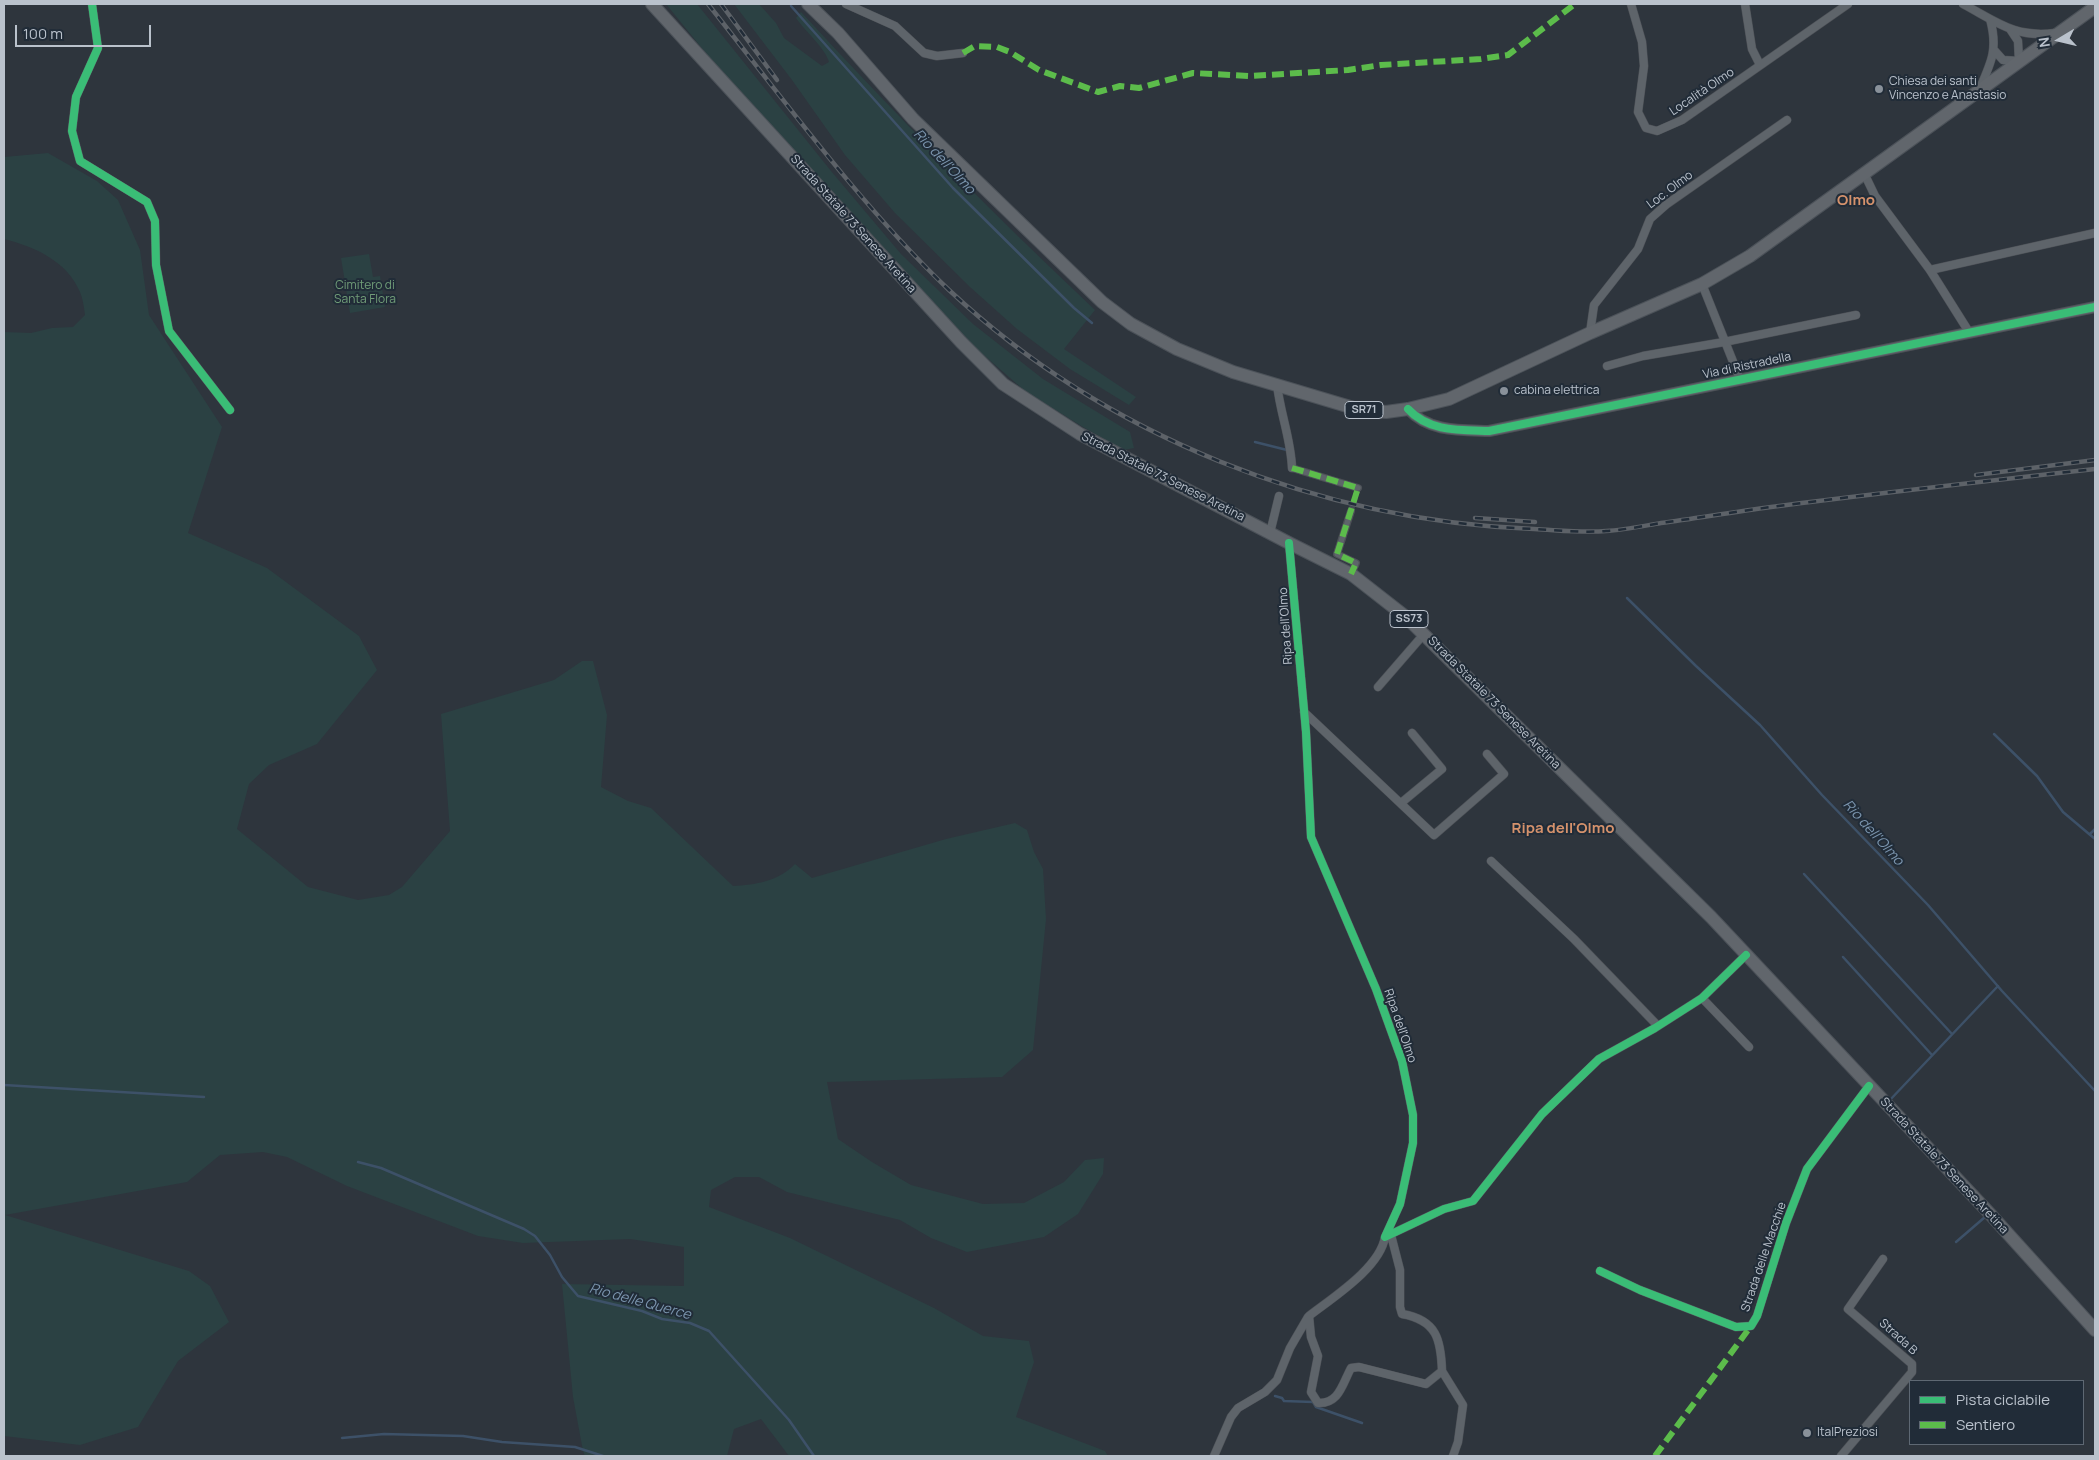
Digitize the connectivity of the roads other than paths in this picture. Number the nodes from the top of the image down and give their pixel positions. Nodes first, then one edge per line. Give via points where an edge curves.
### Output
1 (92, 4) edge
2 (652, 4) edge
3 (808, 4) edge
4 (846, 4) edge
5 (1631, 4) edge
6 (1745, 4) edge
7 (1848, 4) edge
8 (1964, 4) edge
9 (2095, 7) edge
10 (1990, 18) junction
11 (2010, 29) junction
12 (2060, 33) junction
13 (1994, 50) junction
14 (963, 53) dead end
15 (2019, 61) junction
16 (1760, 65) junction
17 (1980, 89) junction
18 (1787, 120) dead end
19 (1864, 173) junction
20 (2095, 233) edge
21 (1930, 270) junction
22 (1702, 284) junction
23 (2095, 307) edge
24 (1856, 315) dead end
25 (1969, 332) junction
26 (1590, 333) junction
27 (1724, 342) junction
28 (1607, 366) dead end
29 (1740, 379) junction
30 (1276, 384) junction
31 (1408, 409) junction
32 (230, 410) dead end
33 (1292, 468) joint
34 (1358, 488) dead end
35 (1279, 496) dead end
36 (1351, 511) tunnel mouth
37 (1270, 533) junction
38 (1289, 543) junction
39 (1352, 574) junction
40 (1424, 634) junction
41 (1378, 687) dead end
42 (1304, 712) junction
43 (1412, 733) dead end
44 (1487, 754) dead end
45 (1401, 803) junction
46 (1491, 861) dead end
47 (1746, 955) junction
48 (1702, 998) junction
49 (1658, 1026) junction
50 (1749, 1047) dead end
51 (1869, 1086) junction
52 (1388, 1236) junction
53 (1883, 1259) dead end
54 (1600, 1272) dead end
55 (1309, 1316) junction
56 (2095, 1330) edge
57 (1442, 1371) junction
58 (1214, 1456) edge
59 (1453, 1456) edge
60 (1841, 1456) edge

1 - 32 street via 98,48 76,97 72,131 80,161 148,202 155,221 156,265 169,331
2 - 37 main road, Strada Statale 73 Senese Aretina / SS73 via 1003,384 1080,434
3 - 30 main road, SR71 via 838,33 913,119 1102,302 1131,324 1177,349 1233,372
4 - 14 street via 895,26 924,53 937,56
5 - 16 street, Località Olmo via 1642,42 1644,66 1638,112 1646,128 1657,131 1668,128
6 - 16 street via 1752,49
7 - 16 street, Località Olmo
8 - 10 street
9 - 12 main road, SR71
10 - 11 street
10 - 13 street via 1995,36
11 - 12 street via 2025,34
11 - 15 street via 2018,41
12 - 15 main road, SR71
13 - 15 street via 2003,60
13 - 17 street
15 - 17 main road, SR71
17 - 19 main road, SR71
18 - 26 street, Loc. Olmo via 1650,219 1638,249 1594,305
19 - 21 street via 1875,196
19 - 22 main road, SR71 via 1750,256
20 - 21 street
21 - 25 street
22 - 26 main road, SR71
22 - 27 street
23 - 25 street, Via di Ristradella
24 - 27 street
25 - 29 street, Via di Ristradella
26 - 31 main road, SR71 via 1449,399
27 - 28 street via 1643,356
27 - 29 street
29 - 31 street, Via di Ristradella via 1489,431 1446,430 1417,418
30 - 31 main road, SR71 via 1357,409 1386,412
30 - 33 street via 1292,451
33 - 34 street
35 - 37 street
36 - 39 street via 1337,554 1356,563
37 - 38 main road, Strada Statale 73 Senese Aretina / SS73
38 - 39 main road, Strada Statale 73 Senese Aretina / SS73
38 - 42 street, Ripa dell'Olmo
39 - 40 main road, Strada Statale 73 Senese Aretina / SS73 via 1396,607
40 - 41 street
40 - 47 main road, Strada Statale 73 Senese Aretina / SS73
42 - 45 street
42 - 52 street, Ripa dell'Olmo via 1311,837 1376,989 1402,1062 1413,1115 1413,1143 1400,1204
43 - 45 street via 1442,769
44 - 45 street via 1504,774 1434,835
46 - 49 street via 1574,938
47 - 48 street
47 - 51 main road, Strada Statale 73 Senese Aretina / SS73
48 - 49 street
48 - 50 street
49 - 52 street via 1599,1059 1542,1114 1474,1201 1444,1209
51 - 54 street, Strada delle Macchie via 1807,1169 1751,1326 1736,1327
51 - 56 main road, Strada Statale 73 Senese Aretina / SS73 via 1981,1212
52 - 55 street, Ripa dell'Olmo via 1369,1266 1342,1292
52 - 57 street via 1400,1270 1402,1314 1424,1321 1436,1333 1442,1351
53 - 60 street, Strada B via 1848,1309 1912,1364 1912,1372
55 - 57 street via 1318,1356 1311,1392 1318,1404 1328,1404 1336,1399 1351,1368 1359,1367 1426,1384
55 - 58 street via 1290,1348 1277,1380 1266,1392 1238,1408 1230,1417
57 - 59 street via 1463,1405

